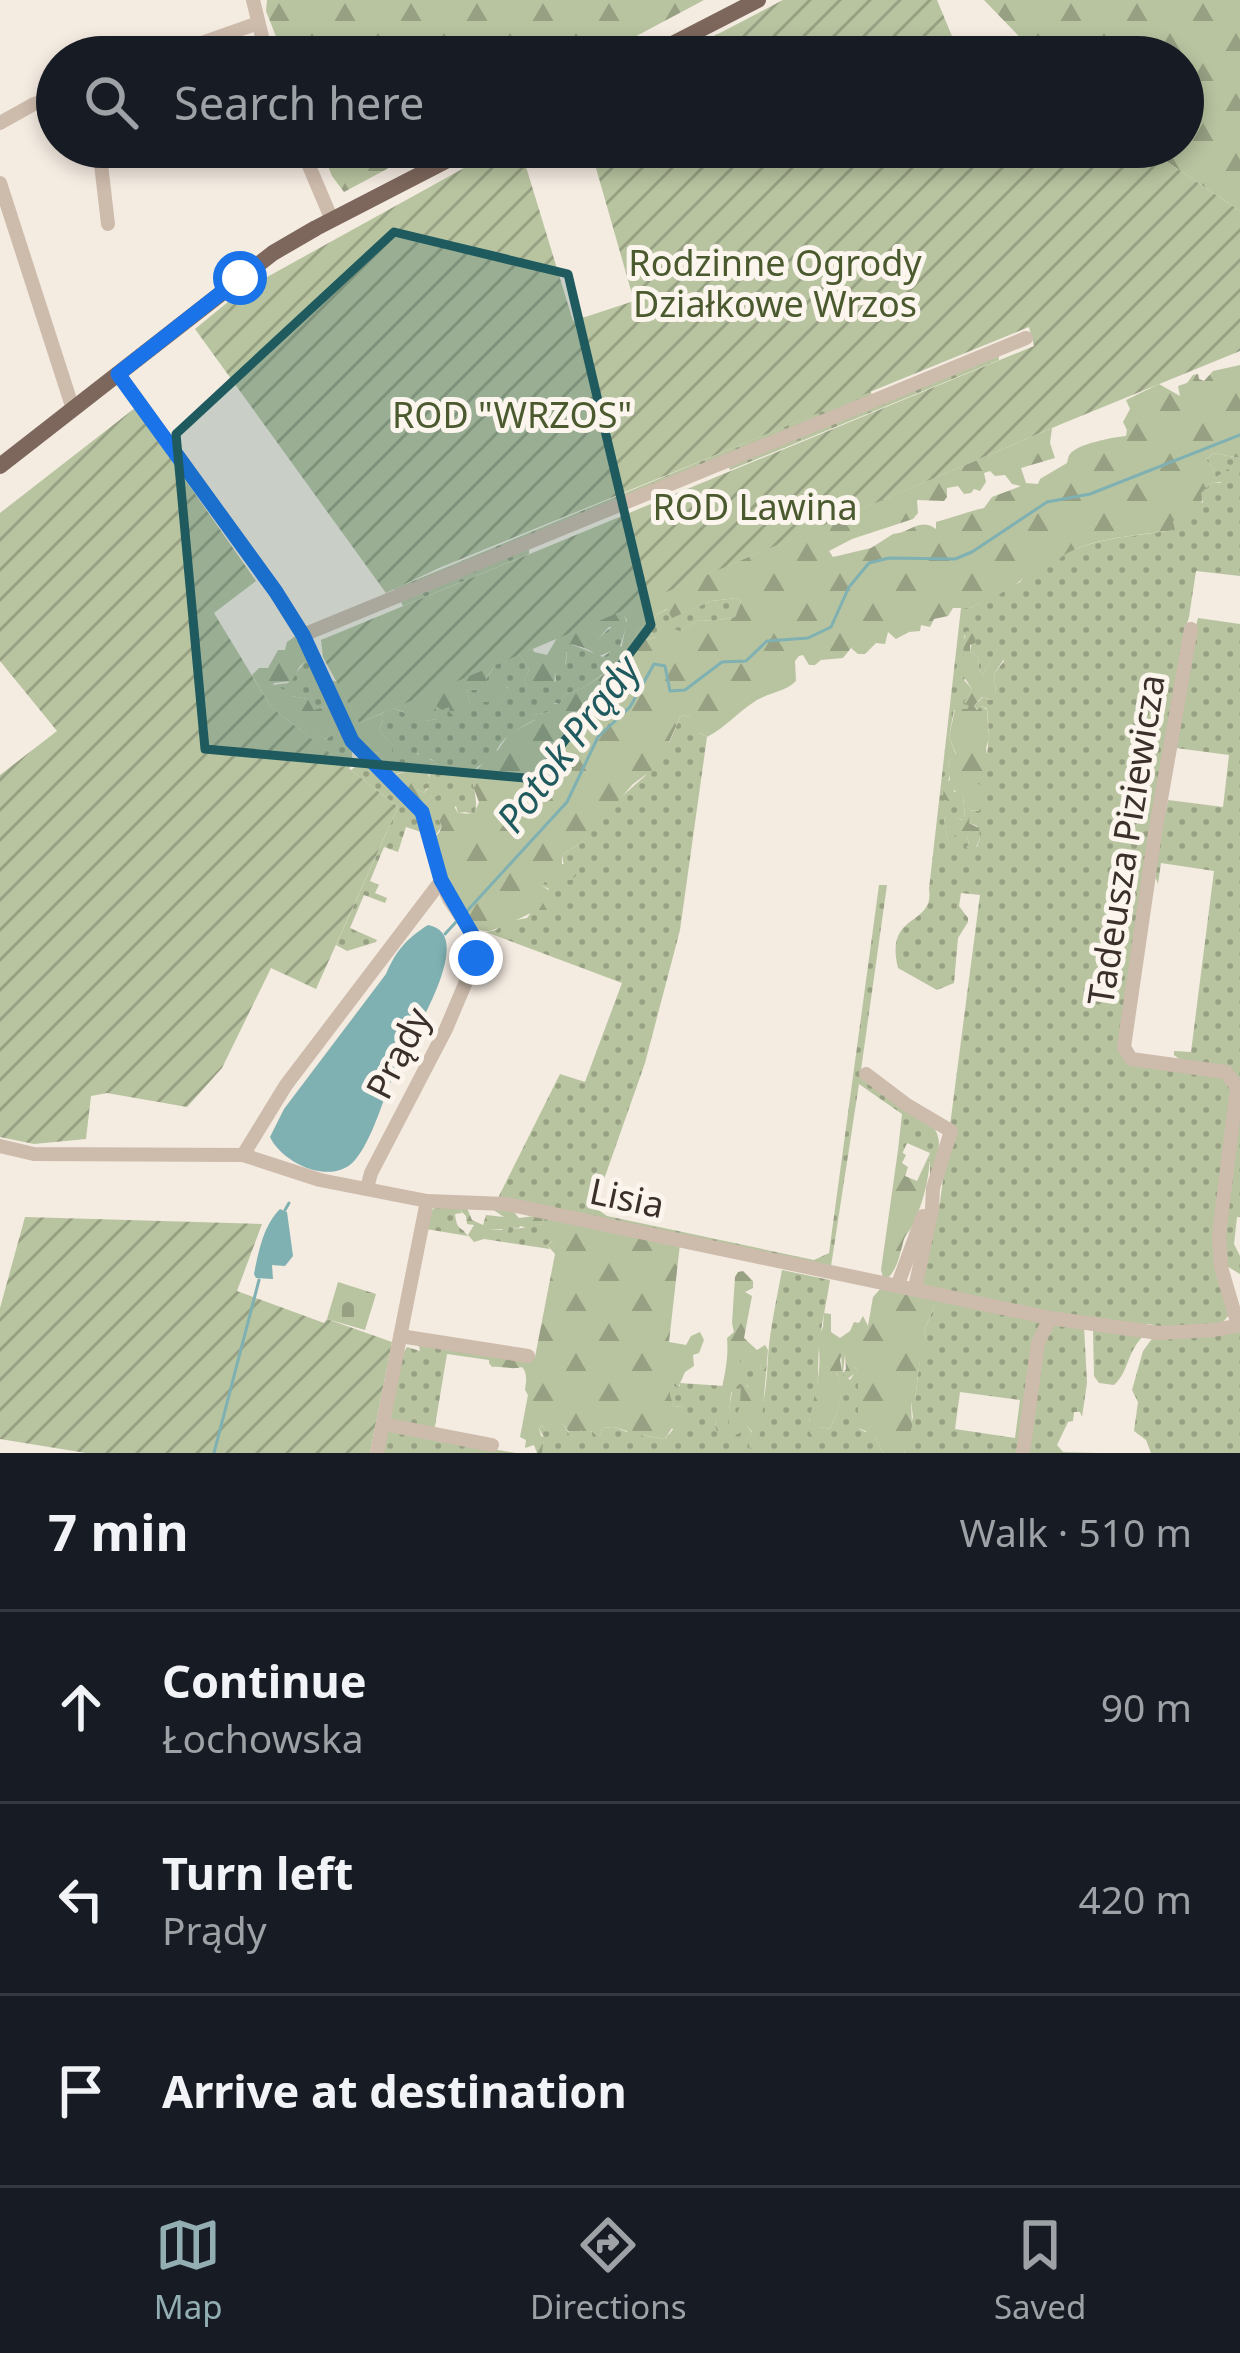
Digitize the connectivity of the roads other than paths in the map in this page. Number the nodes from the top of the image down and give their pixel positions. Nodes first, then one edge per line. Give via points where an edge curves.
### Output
1 (253, 0) edge
2 (758, 0) edge
3 (258, 23) junction
4 (221, 36) edge
5 (261, 36) edge
6 (688, 36) edge
7 (36, 103) edge
8 (0, 123) edge
9 (101, 168) edge
10 (310, 168) edge
11 (432, 168) edge
12 (0, 183) edge
13 (332, 220) junction
14 (108, 224) dead end
15 (1027, 338) dead end
16 (118, 374) junction
17 (73, 409) junction
18 (0, 466) edge
19 (1190, 629) dead end
20 (303, 635) junction
21 (441, 880) junction
22 (866, 1074) dead end
23 (0, 1145) edge
24 (243, 1155) junction
25 (367, 1188) junction
26 (427, 1201) junction
27 (1220, 1267) junction
28 (1240, 1277) edge
29 (907, 1286) junction
30 (1050, 1318) junction
31 (1239, 1325) edge
32 (400, 1336) junction
33 (528, 1356) dead end
34 (383, 1424) junction
35 (492, 1445) dead end
36 (377, 1453) edge
37 (1024, 1453) edge

1 - 3 street
2 - 6 main road
3 - 4 street
3 - 5 street
7 - 8 street
9 - 14 street
10 - 13 street
11 - 13 main road
12 - 17 street
13 - 16 main road via 256,265
15 - 20 street
16 - 17 main road
16 - 20 street, Prądy
17 - 18 main road
19 - 27 street, Tadeusza Piziewicza via 1124,1047 1131,1059 1226,1072 1237,1087
20 - 21 street, Prądy via 352,741 422,812
21 - 24 street, Prądy via 286,1085
21 - 25 street, Prądy via 472,934 476,958
22 - 29 street via 951,1131
23 - 24 street, Lisia via 34,1154
24 - 25 street, Lisia
25 - 26 street, Lisia
26 - 29 street, Lisia via 506,1204
26 - 32 street
27 - 28 street
27 - 31 street
29 - 30 street, Lisia
30 - 31 street, Lisia via 1159,1333
30 - 37 street via 1035,1358
32 - 33 street
32 - 34 street
34 - 35 street
34 - 36 street

